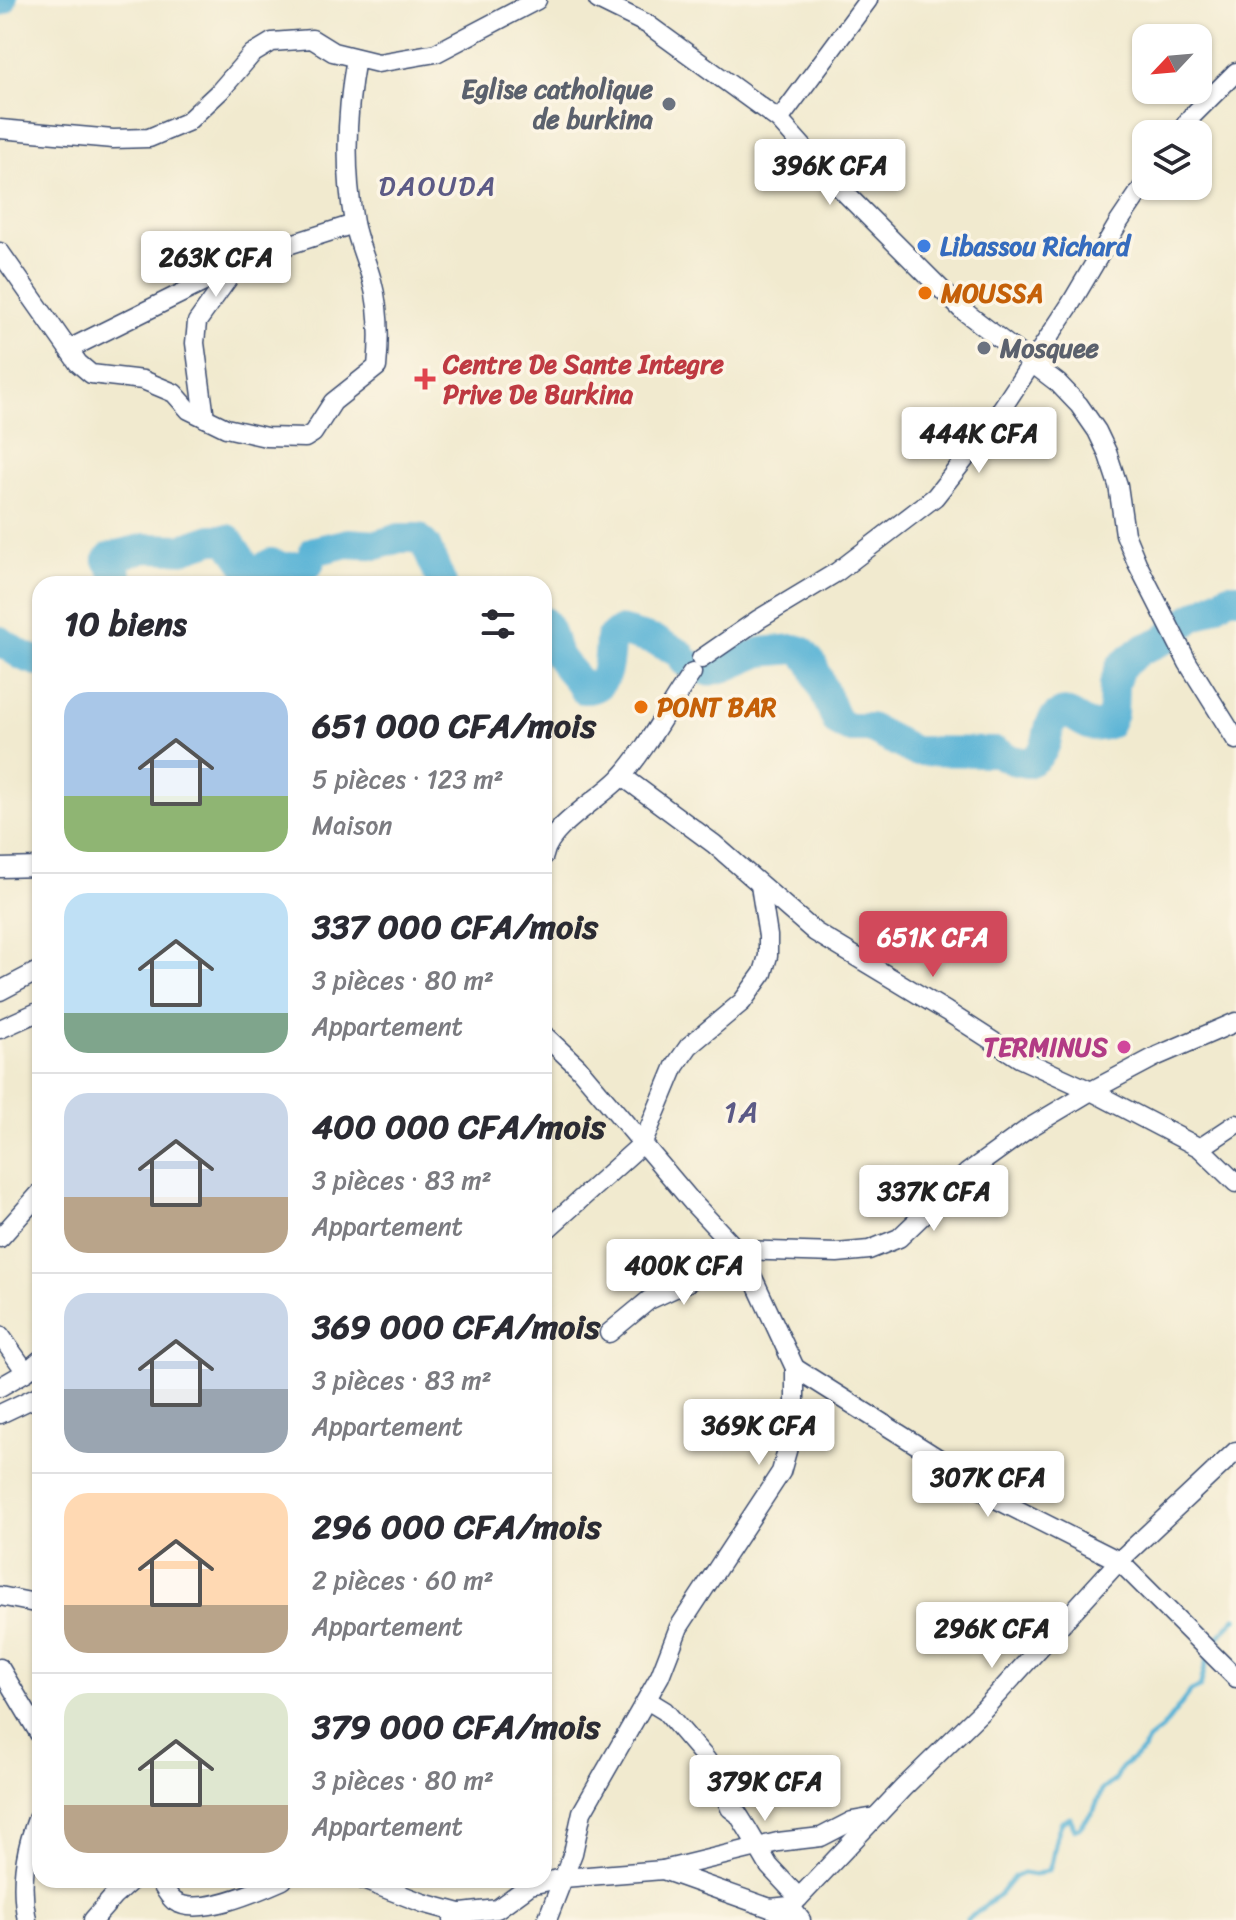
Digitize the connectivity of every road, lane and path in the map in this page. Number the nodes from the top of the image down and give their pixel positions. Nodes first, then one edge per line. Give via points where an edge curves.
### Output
1 (537, 0) edge
2 (598, 0) edge
3 (868, 0) edge
4 (356, 58) junction
5 (1236, 72) edge
6 (779, 120) junction
7 (1189, 120) edge
8 (0, 129) edge
9 (1135, 200) edge
10 (354, 224) junction
11 (0, 252) edge
12 (241, 260) junction
13 (69, 349) junction
14 (1031, 365) junction
15 (205, 418) junction
16 (1236, 740) edge
17 (622, 776) junction
18 (552, 838) edge
19 (32, 867) edge
20 (0, 868) edge
21 (760, 885) junction
22 (32, 974) edge
23 (0, 991) edge
24 (32, 1019) edge
25 (1236, 1022) edge
26 (0, 1029) edge
27 (552, 1043) edge
28 (1091, 1091) junction
29 (1236, 1124) edge
30 (643, 1143) junction
31 (1200, 1148) junction
32 (1236, 1183) edge
33 (32, 1202) edge
34 (552, 1225) edge
35 (0, 1238) edge
36 (737, 1250) junction
37 (609, 1333) dead end
38 (0, 1335) edge
39 (32, 1365) edge
40 (32, 1367) edge
41 (795, 1368) junction
42 (0, 1387) edge
43 (32, 1399) edge
44 (0, 1414) edge
45 (1236, 1451) edge
46 (1119, 1561) junction
47 (0, 1596) edge
48 (32, 1602) edge
49 (0, 1668) edge
50 (1236, 1678) edge
51 (647, 1700) junction
52 (32, 1722) edge
53 (875, 1817) junction
54 (32, 1831) edge
55 (756, 1847) junction
56 (663, 1870) junction
57 (563, 1878) junction
58 (552, 1880) edge
59 (123, 1888) edge
60 (164, 1888) edge
61 (264, 1888) edge
62 (384, 1888) edge
63 (526, 1888) edge
64 (792, 1911) edge
65 (457, 1917) edge
66 (27, 1920) edge
67 (93, 1920) edge
68 (485, 1920) edge
69 (547, 1920) edge

1 - 4 street via 436,53 378,63
2 - 6 street via 647,24
3 - 6 street
4 - 8 street via 312,39 272,42 252,54 187,122 149,138
4 - 10 street via 346,161
5 - 7 street
6 - 14 street via 919,269
9 - 14 street
10 - 12 street
10 - 15 street via 373,284 381,333 377,367 333,402 305,438 266,437
11 - 13 street
12 - 13 street
12 - 15 street via 197,322
13 - 15 street via 91,374 143,380 174,393
14 - 16 street via 1058,383 1097,431 1118,485 1125,534 1188,663
14 - 17 street via 935,497 837,572 759,619 697,666
17 - 18 street
17 - 21 street
19 - 20 street
21 - 28 street via 815,932 871,967 1019,1058
21 - 30 street via 768,936 763,973 742,1002 689,1046 675,1066
22 - 23 street
24 - 26 street
25 - 28 street
27 - 30 street
28 - 31 street
28 - 36 street via 967,1173 899,1238 869,1250 837,1253
29 - 31 street
30 - 34 street
30 - 36 street
31 - 32 street
33 - 35 street
36 - 37 street via 649,1300
36 - 41 street
38 - 39 street
40 - 42 street
41 - 46 street via 990,1496
41 - 51 street via 795,1423 781,1472 679,1627
43 - 44 street
45 - 46 street
46 - 50 street
46 - 53 street via 983,1710
47 - 48 street
49 - 52 street
51 - 55 street via 665,1711 714,1770 730,1808
51 - 57 street via 582,1812
53 - 55 street via 852,1821 821,1837
53 - 64 street
54 - 66 street via 24,1862
55 - 56 street
55 - 64 street
56 - 57 street
56 - 64 street
57 - 58 street
57 - 69 street
59 - 67 street
60 - 61 street via 172,1900 203,1907
62 - 65 street
63 - 65 street via 497,1909
65 - 68 street

